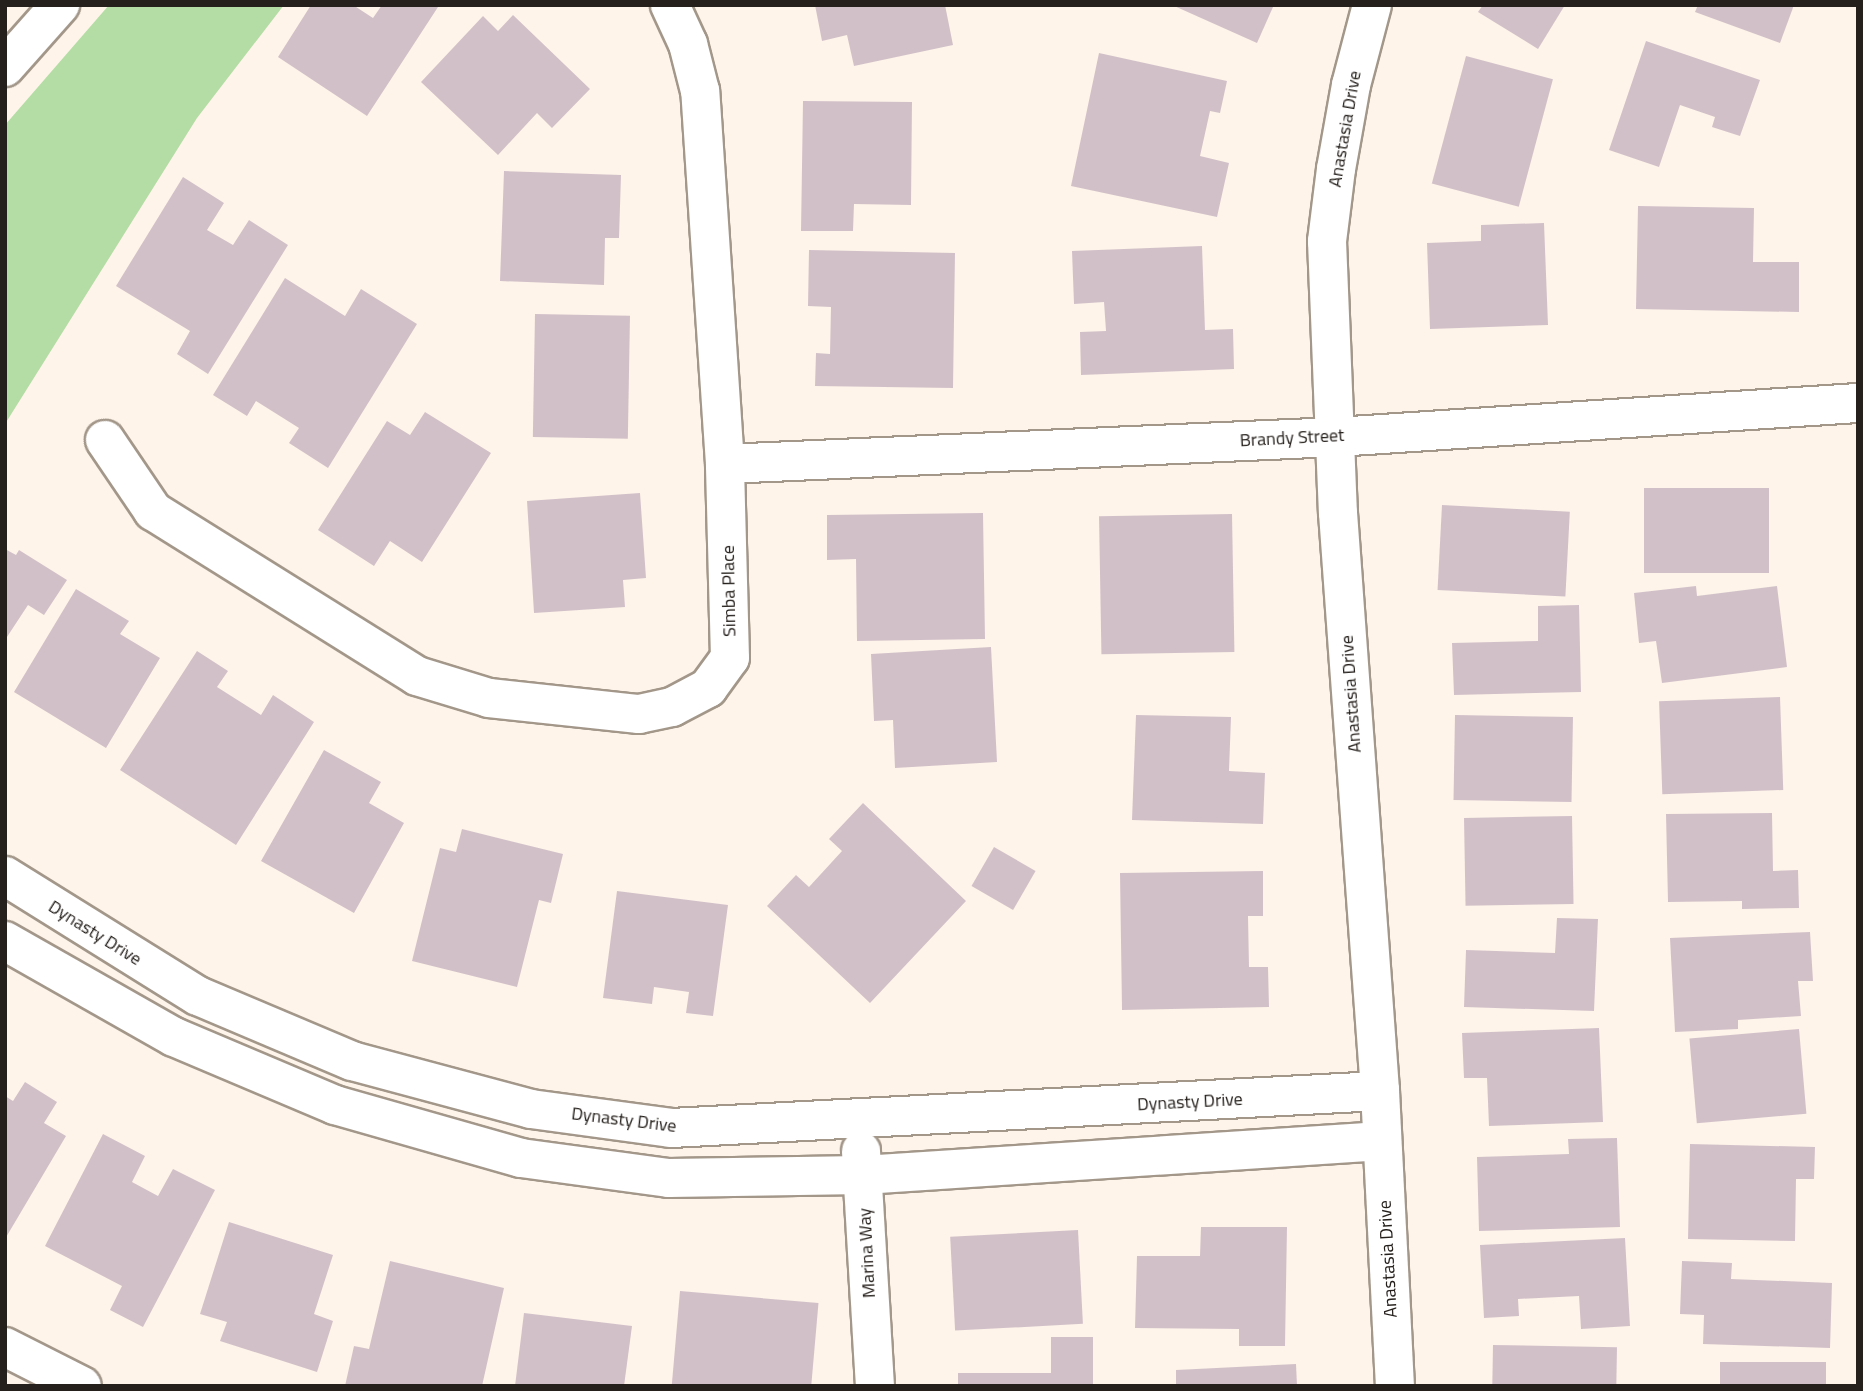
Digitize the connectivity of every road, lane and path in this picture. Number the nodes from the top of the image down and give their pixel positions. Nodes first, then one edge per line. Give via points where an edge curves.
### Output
1 (60, 5) edge
2 (670, 5) edge
3 (1373, 5) edge
4 (5, 66) edge
5 (1858, 403) edge
6 (1336, 436) junction
7 (105, 440) dead end
8 (725, 464) junction
9 (11, 893) edge
10 (5, 941) edge
11 (1380, 1091) junction
12 (860, 1121) junction
13 (1382, 1141) junction
14 (863, 1175) junction
15 (5, 1347) edge
16 (82, 1386) edge
17 (875, 1386) edge
18 (1395, 1386) edge

1 - 4 street
2 - 8 street, Simba Place via 688,44 700,91
3 - 6 street, Anastasia Drive via 1351,85 1327,242
5 - 6 street, Brandy Street
6 - 8 street, Brandy Street
6 - 11 street, Anastasia Drive
7 - 8 street, Simba Place via 153,511 417,676 489,698 639,714 672,707 708,688 730,658
9 - 12 street, Dynasty Drive via 198,996 352,1061 531,1109 671,1128
10 - 14 street via 174,1037 335,1105 521,1158 668,1178
11 - 12 street, Dynasty Drive
11 - 13 street, Anastasia Drive
12 - 14 street, Marina Way
13 - 14 street
13 - 18 street, Anastasia Drive
14 - 17 street, Marina Way
15 - 16 street

